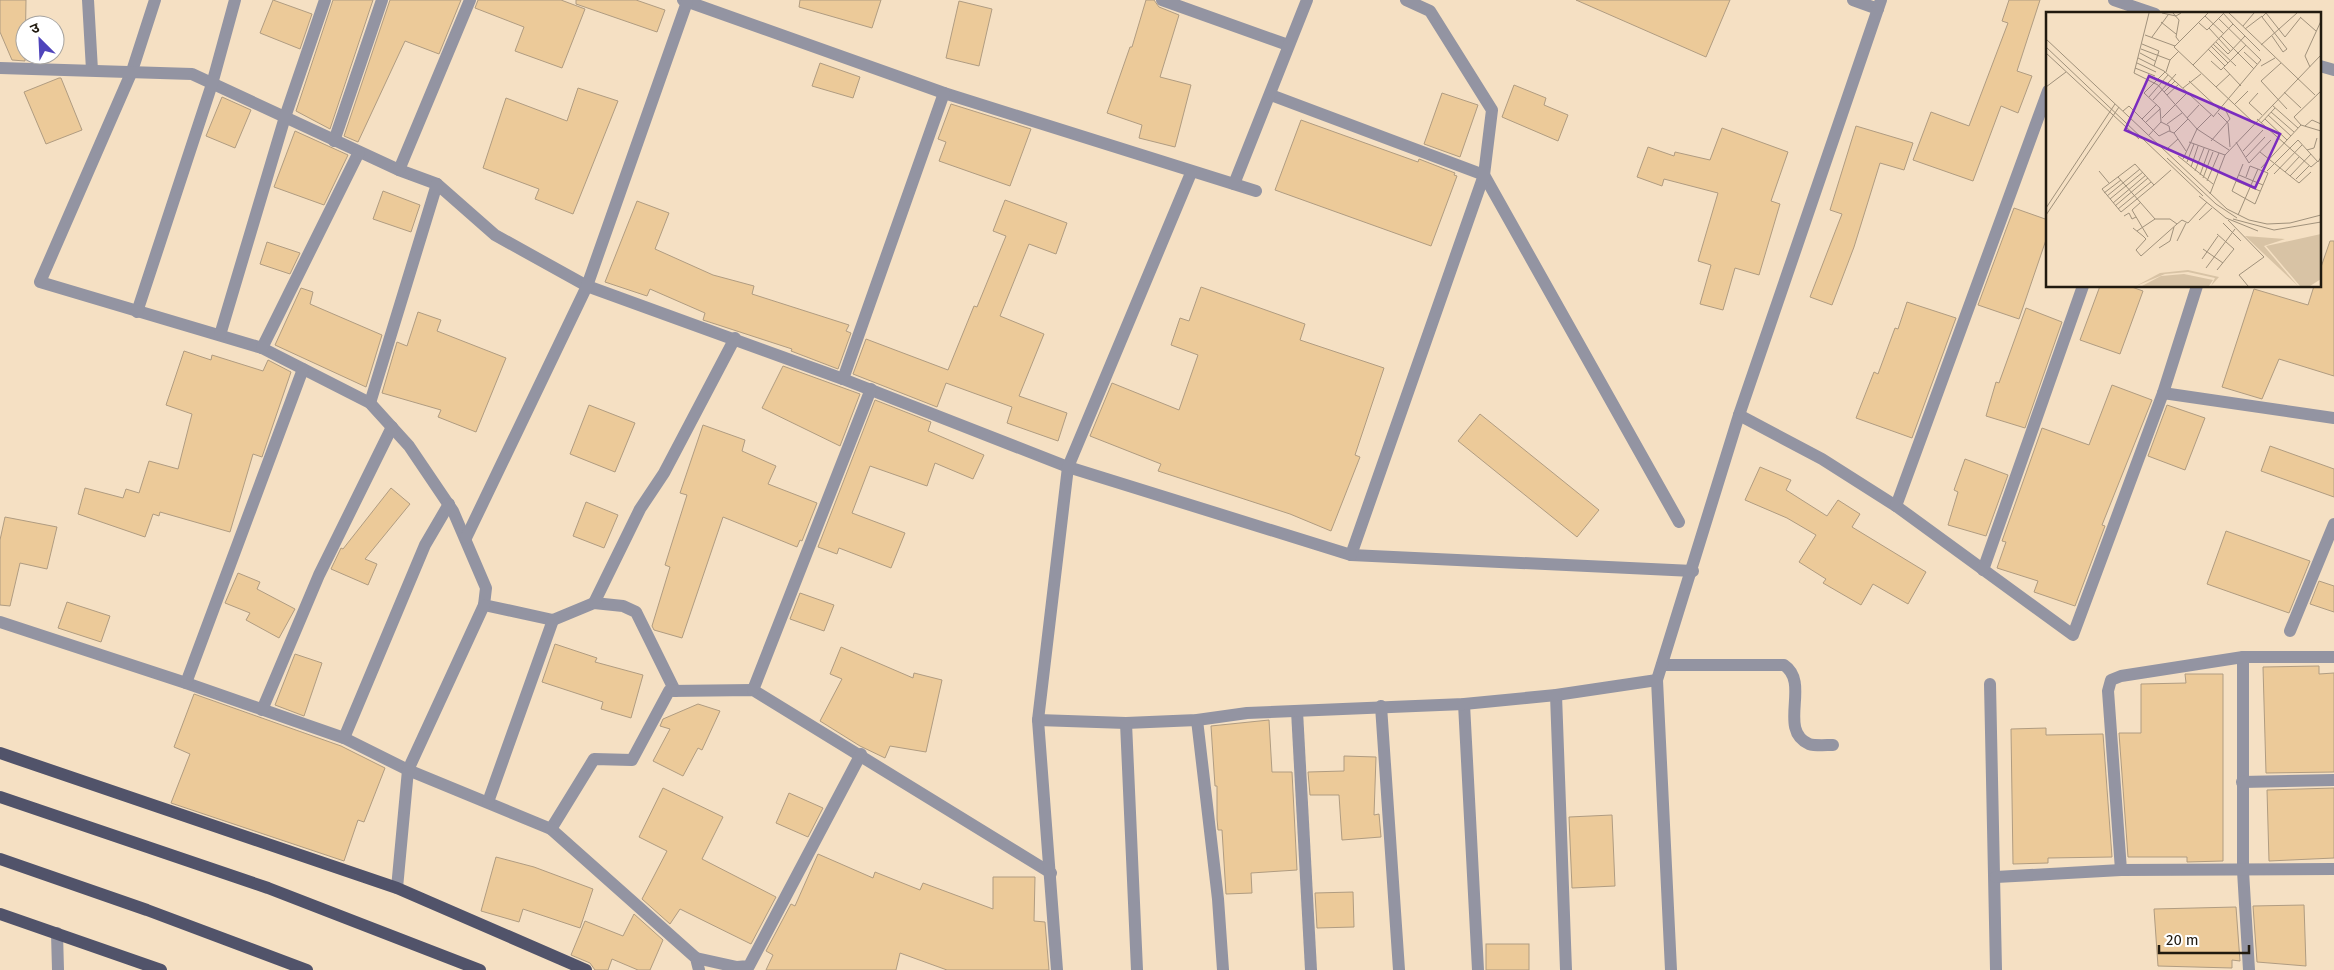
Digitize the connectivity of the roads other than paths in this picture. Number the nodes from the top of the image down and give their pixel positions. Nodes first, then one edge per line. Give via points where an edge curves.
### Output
1 (88, 0) edge
2 (155, 0) edge
3 (236, 0) edge
4 (325, 0) edge
5 (382, 0) edge
6 (470, 0) edge
7 (1162, 0) edge
8 (1307, 0) edge
9 (1406, 0) edge
10 (1853, 0) edge
11 (2114, 0) edge
12 (685, 1) edge
13 (1880, 4) edge
14 (2148, 12) edge
15 (1288, 45) junction
16 (0, 68) edge
17 (92, 70) junction
18 (132, 72) junction
19 (212, 84) junction
20 (944, 93) junction
21 (1271, 95) junction
22 (2046, 96) edge
23 (285, 117) junction
24 (334, 140) junction
25 (359, 152) junction
26 (399, 170) junction
27 (1191, 172) junction
28 (1484, 175) junction
29 (437, 184) junction
30 (1234, 184) junction
31 (1256, 191) dead end
32 (587, 286) junction
33 (2082, 288) edge
34 (2196, 288) edge
35 (137, 312) junction
36 (220, 335) junction
37 (735, 338) junction
38 (262, 348) junction
39 (303, 369) junction
40 (843, 378) junction
41 (871, 389) junction
42 (2163, 393) junction
43 (370, 404) junction
44 (1739, 415) junction
45 (2334, 418) edge
46 (392, 427) junction
47 (1068, 467) junction
48 (448, 504) junction
49 (1896, 506) junction
50 (1679, 522) dead end
51 (2334, 524) edge
52 (466, 538) junction
53 (1351, 555) junction
54 (1983, 570) junction
55 (1693, 571) junction
56 (594, 603) junction
57 (484, 605) junction
58 (553, 620) junction
59 (0, 622) edge
60 (2290, 631) dead end
61 (2242, 657) junction
62 (2334, 657) edge
63 (1662, 664) junction
64 (1657, 680) junction
65 (186, 683) junction
66 (1990, 684) dead end
67 (675, 690) junction
68 (753, 690) junction
69 (1556, 695) junction
70 (1464, 704) junction
71 (1381, 706) junction
72 (262, 710) junction
73 (1296, 711) junction
74 (1038, 720) junction
75 (1197, 720) junction
76 (1126, 723) junction
77 (344, 738) junction
78 (1832, 745) dead end
79 (0, 752) edge
80 (860, 754) junction
81 (408, 770) junction
82 (2334, 780) edge
83 (2242, 782) junction
84 (0, 797) edge
85 (488, 802) junction
86 (551, 829) junction
87 (0, 859) edge
88 (2334, 869) edge
89 (2122, 870) junction
90 (2243, 871) junction
91 (1051, 872) junction
92 (1996, 877) junction
93 (397, 888) junction
94 (0, 914) edge
95 (56, 933) junction
96 (698, 964) edge
97 (570, 966) edge
98 (58, 970) edge
99 (162, 970) edge
100 (307, 970) edge
101 (480, 970) edge
102 (586, 970) edge
103 (1057, 970) edge
104 (1137, 970) edge
105 (1224, 970) edge
106 (1311, 970) edge
107 (1399, 970) edge
108 (1478, 970) edge
109 (1566, 970) edge
110 (1671, 970) edge
111 (1996, 970) edge
112 (2249, 970) edge

1 - 17 street
2 - 18 street
3 - 19 street
4 - 23 street
5 - 24 street
6 - 26 street
7 - 15 street
8 - 15 street
9 - 28 street via 1430,11 1492,110
10 - 13 street
11 - 14 street
12 - 20 street
12 - 32 street
13 - 44 street
15 - 21 street
16 - 17 street
17 - 18 street
18 - 19 street via 192,74
18 - 35 street via 40,282
19 - 23 street
19 - 35 street
20 - 27 street
20 - 40 street
21 - 28 street
21 - 30 street
22 - 49 street
23 - 24 street
23 - 36 street
24 - 25 street
25 - 26 street
25 - 38 street
26 - 29 street
27 - 30 street
27 - 47 street
28 - 50 street
28 - 53 street
29 - 32 street via 495,236
29 - 43 street
30 - 31 street
32 - 37 street
32 - 52 street
33 - 54 street
34 - 42 street
35 - 36 street
36 - 38 street
37 - 40 street
37 - 56 street via 664,473 640,509
38 - 39 street
39 - 43 street
39 - 65 street
40 - 41 street
41 - 47 street
41 - 68 street
42 - 45 street
42 - 54 street via 2073,635
43 - 46 street
44 - 49 street via 1822,459
44 - 55 street
46 - 48 street via 409,446
46 - 72 street via 319,575
47 - 53 street
47 - 74 street
48 - 52 street
48 - 77 street via 425,545
49 - 54 street
51 - 60 street
52 - 57 street via 486,588
53 - 55 street
55 - 63 street
56 - 58 street
56 - 67 street via 623,606 636,612
57 - 58 street
57 - 81 street
58 - 85 street
59 - 65 street
61 - 62 street
61 - 83 street
61 - 89 street via 2111,680 2108,690
63 - 64 street
63 - 78 street via 1784,665 1792,670 1795,678 1795,729 1810,744
64 - 69 street
64 - 110 street
65 - 72 street
66 - 92 street
67 - 68 street
67 - 86 street via 669,691 632,760 594,759
68 - 80 street
69 - 70 street
69 - 109 street
70 - 71 street
70 - 108 street
71 - 73 street
71 - 107 street
72 - 77 street
73 - 75 street
73 - 106 street
74 - 76 street
74 - 91 street
75 - 76 street
75 - 105 street
76 - 104 street
77 - 81 street
79 - 93 main road
80 - 91 street
80 - 96 street via 749,966
81 - 85 street
81 - 93 street
82 - 83 street
83 - 90 street
84 - 101 main road via 268,888
85 - 86 street
86 - 96 street
87 - 100 main road
88 - 90 street
89 - 90 street
89 - 92 street
90 - 112 street
91 - 103 street
92 - 111 street
93 - 97 main road
94 - 95 main road
95 - 98 street
95 - 99 main road
97 - 102 main road

